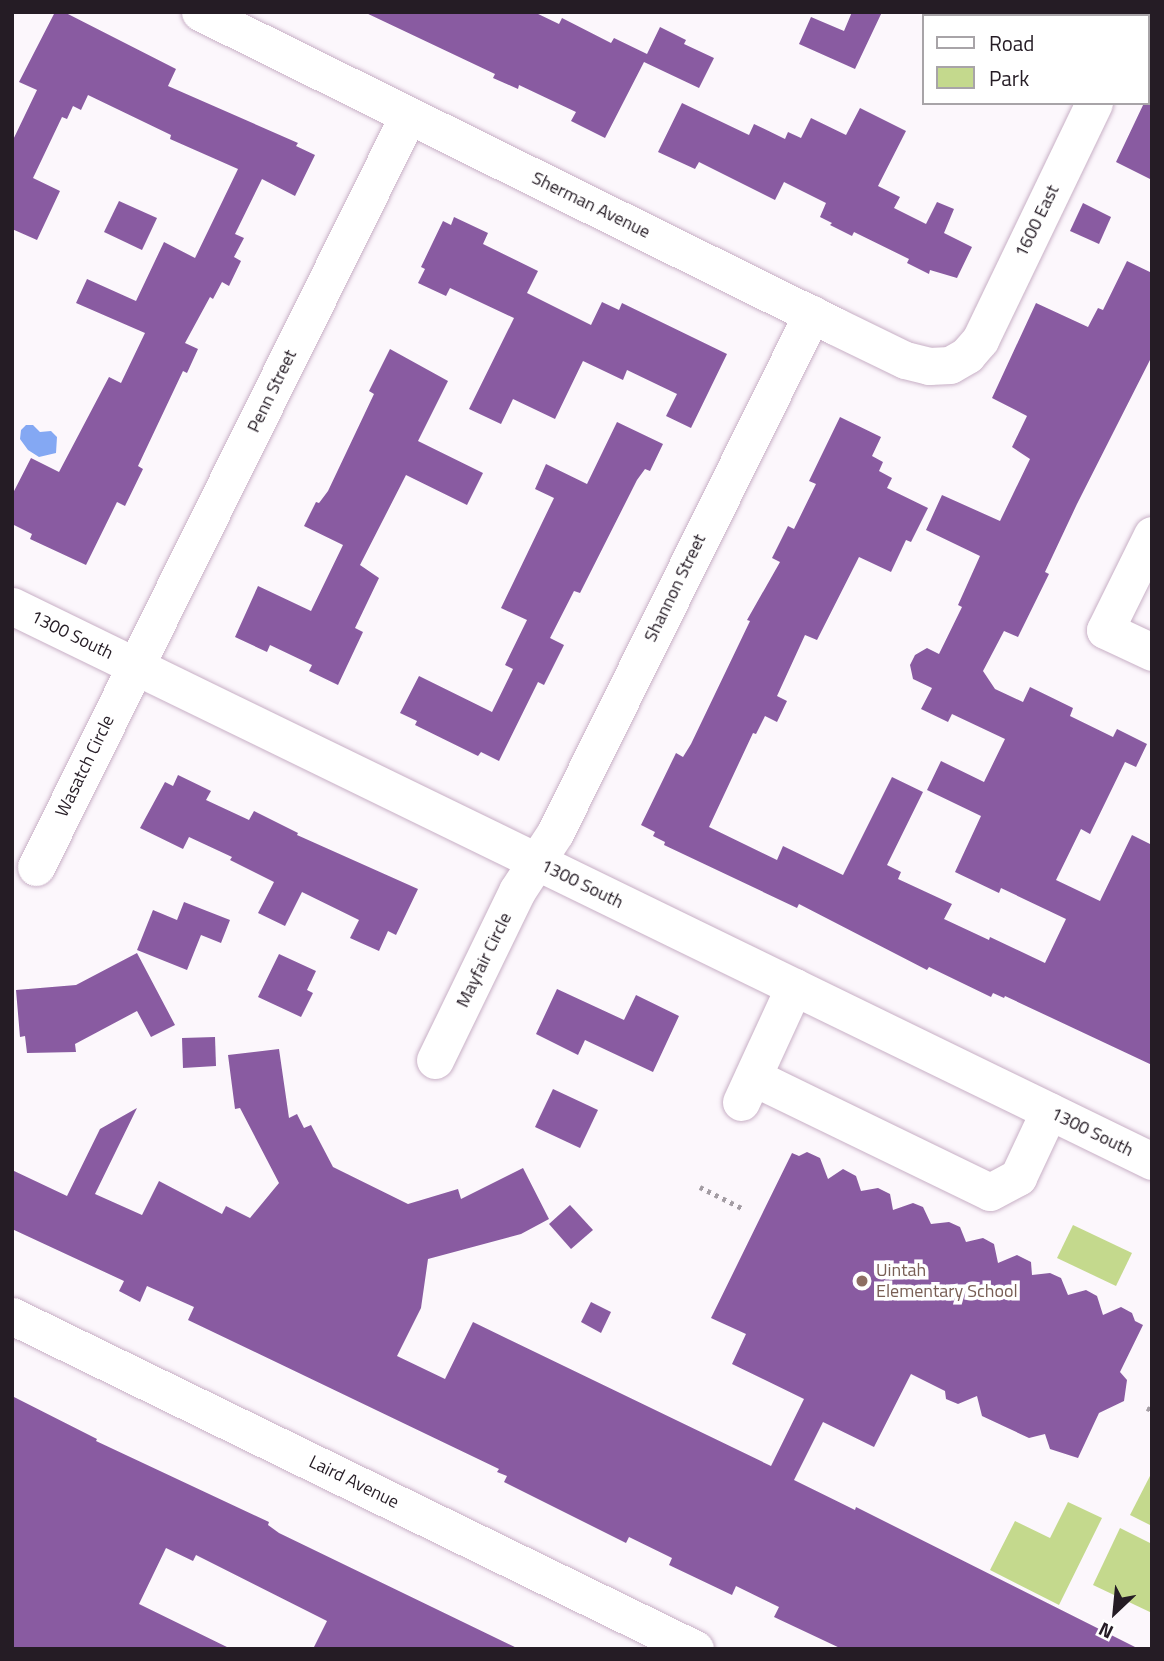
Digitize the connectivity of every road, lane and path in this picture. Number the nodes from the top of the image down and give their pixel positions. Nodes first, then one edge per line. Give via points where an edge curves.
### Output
1 (200, 12) edge
2 (1093, 105) edge
3 (408, 116) junction
4 (812, 314) junction
5 (980, 340) joint
6 (1152, 535) edge
7 (12, 606) edge
8 (1152, 652) edge
9 (135, 666) junction
10 (537, 862) junction
11 (36, 867) dead end
12 (794, 987) junction
13 (435, 1060) dead end
14 (1049, 1111) junction
15 (1152, 1161) edge
16 (700, 1186) dead end
17 (744, 1209) dead end
18 (12, 1316) edge
19 (695, 1649) edge

1 - 3 street, Sherman Avenue
2 - 5 street, 1600 East
3 - 4 street, Sherman Avenue
3 - 9 street, Penn Street
4 - 5 street, Sherman Avenue via 905,360 929,366 950,365
4 - 10 street, Shannon Street
6 - 8 street via 1105,630
7 - 9 street, 1300 South
9 - 10 street, 1300 South
9 - 11 street, Wasatch Circle
10 - 12 street, 1300 South
10 - 13 street, Mayfair Circle via 517,891
12 - 14 street, 1300 South
12 - 14 street via 747,1089 990,1192 1018,1177
14 - 15 street, 1300 South
16 - 17 path
18 - 19 street, Laird Avenue

